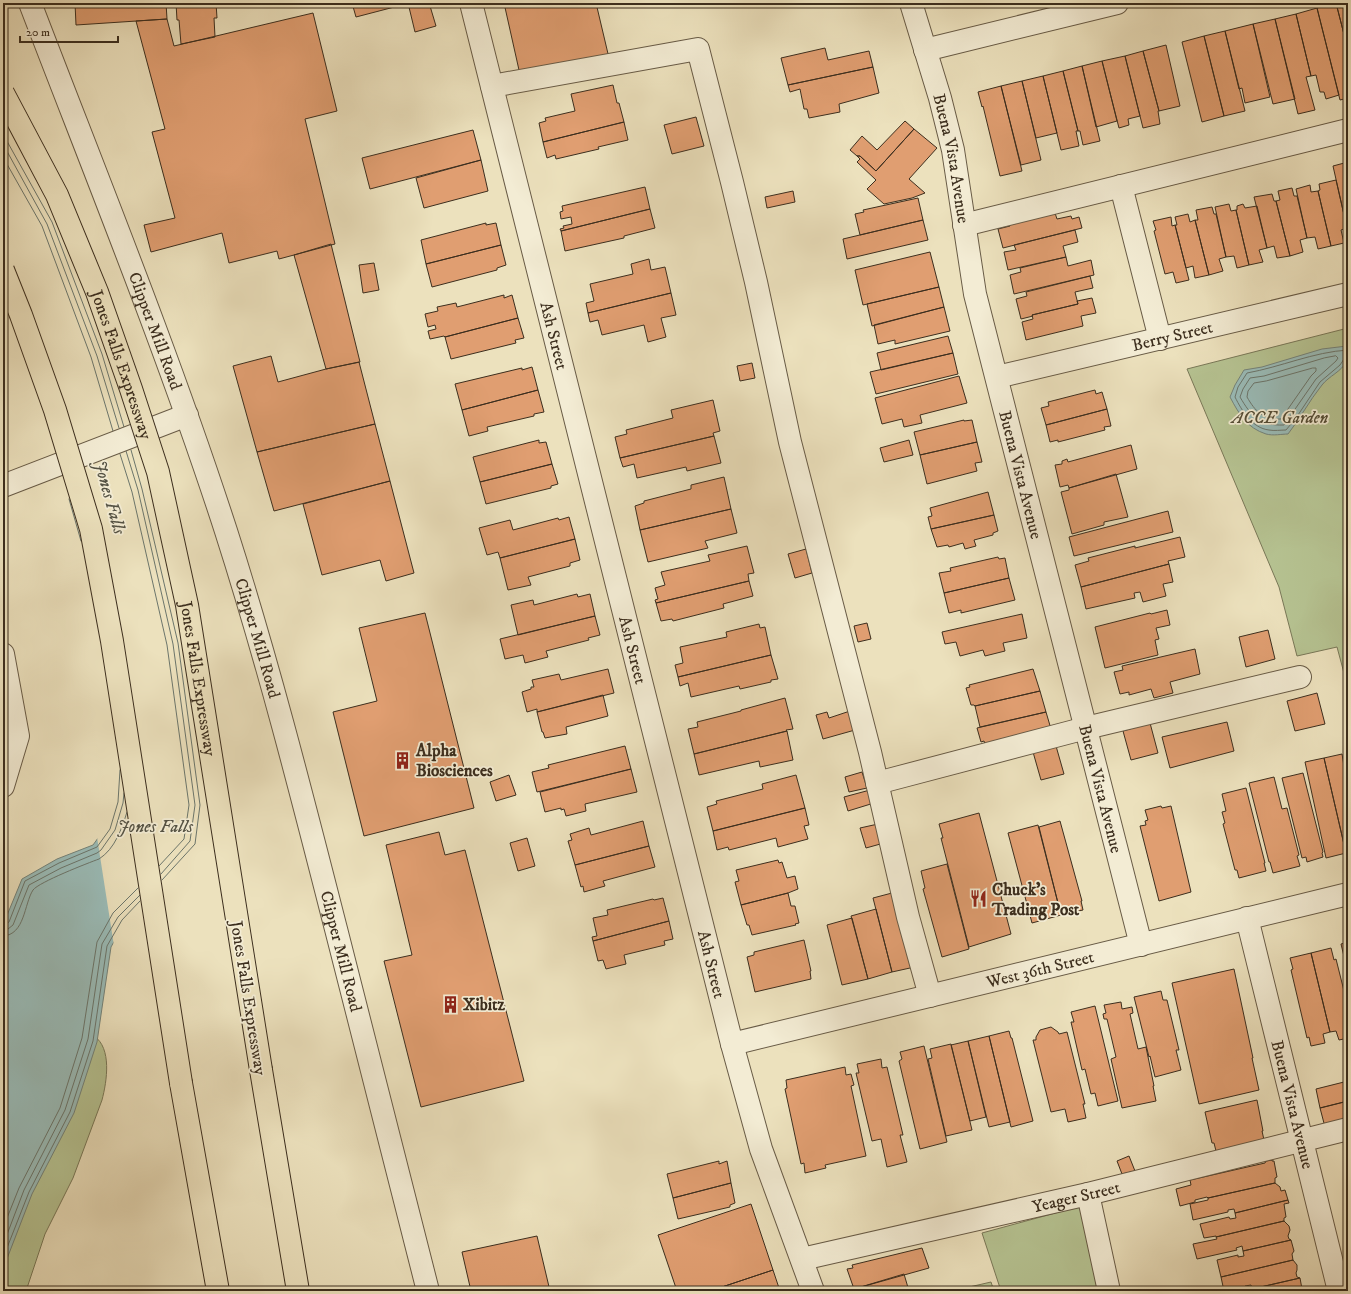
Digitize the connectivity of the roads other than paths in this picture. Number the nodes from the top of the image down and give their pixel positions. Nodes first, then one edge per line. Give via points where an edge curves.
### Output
1 (30, 3) edge
2 (472, 3) edge
3 (911, 3) edge
4 (1116, 3) edge
5 (925, 50) junction
6 (492, 86) junction
7 (3, 93) edge
8 (1348, 130) edge
9 (1121, 186) junction
10 (964, 225) junction
11 (3, 270) edge
12 (1348, 294) edge
13 (1160, 339) junction
14 (997, 377) junction
15 (187, 415) junction
16 (3, 486) edge
17 (3, 654) edge
18 (1300, 678) dead end
19 (1086, 728) junction
20 (877, 783) junction
21 (3, 786) edge
22 (1348, 894) edge
23 (1247, 918) junction
24 (1141, 944) junction
25 (930, 996) junction
26 (732, 1044) junction
27 (1348, 1129) edge
28 (1302, 1141) junction
29 (1088, 1194) junction
30 (802, 1260) junction
31 (218, 1291) edge
32 (298, 1291) edge
33 (428, 1291) edge
34 (813, 1291) edge
35 (1109, 1291) edge
36 (1339, 1291) edge

1 - 15 street, Clipper Mill Road
2 - 6 street, Ash Street
3 - 5 street, Buena Vista Avenue
4 - 5 street
5 - 10 street, Buena Vista Avenue via 953,150
6 - 20 street via 698,49 756,282 790,442
6 - 26 street, Ash Street
7 - 32 highway, Jones Falls Expressway, bridge via 57,195 97,292 132,389 158,472 187,605
8 - 9 street
9 - 10 street
9 - 13 street
10 - 14 street, Buena Vista Avenue via 975,294
11 - 31 highway, bridge via 22,314 55,410 91,529 112,641 181,1084
12 - 13 street, Berry Street
13 - 14 street, Berry Street
14 - 19 street, Buena Vista Avenue
15 - 16 street, bridge
15 - 33 street, Clipper Mill Road via 226,531 292,754
17 - 21 street via 18,736
18 - 19 street
19 - 20 street
19 - 24 street, Buena Vista Avenue
20 - 25 street via 908,917
22 - 23 street, West 36th Street
23 - 24 street, West 36th Street
23 - 28 street, Buena Vista Avenue
24 - 25 street, West 36th Street
25 - 26 street, West 36th Street
26 - 30 street, Ash Street via 761,1149
27 - 28 street, Yeager Street
28 - 29 street, Yeager Street
28 - 36 street, Buena Vista Avenue
29 - 30 street, Yeager Street
29 - 35 street
30 - 34 street, Ash Street

